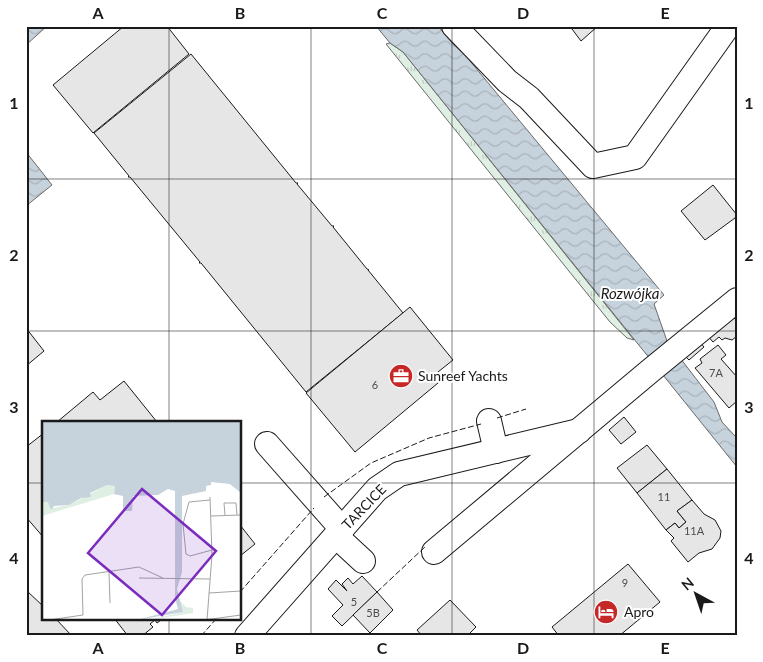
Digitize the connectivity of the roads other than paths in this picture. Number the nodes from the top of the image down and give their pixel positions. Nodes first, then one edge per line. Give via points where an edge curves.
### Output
1 (454, 26) edge
2 (728, 26) edge
3 (737, 300) edge
4 (489, 421) dead end
5 (579, 431) junction
6 (267, 444) dead end
7 (496, 451) junction
8 (339, 532) junction
9 (434, 552) dead end
10 (363, 561) dead end
11 (247, 636) edge

1 - 2 street via 593,166 635,157
3 - 5 street, TARCICE
4 - 7 street
5 - 7 street, TARCICE
5 - 9 street, TARCICE
6 - 8 street
7 - 8 street, TARCICE via 399,474 377,489
8 - 10 street
8 - 11 street, TARCICE

